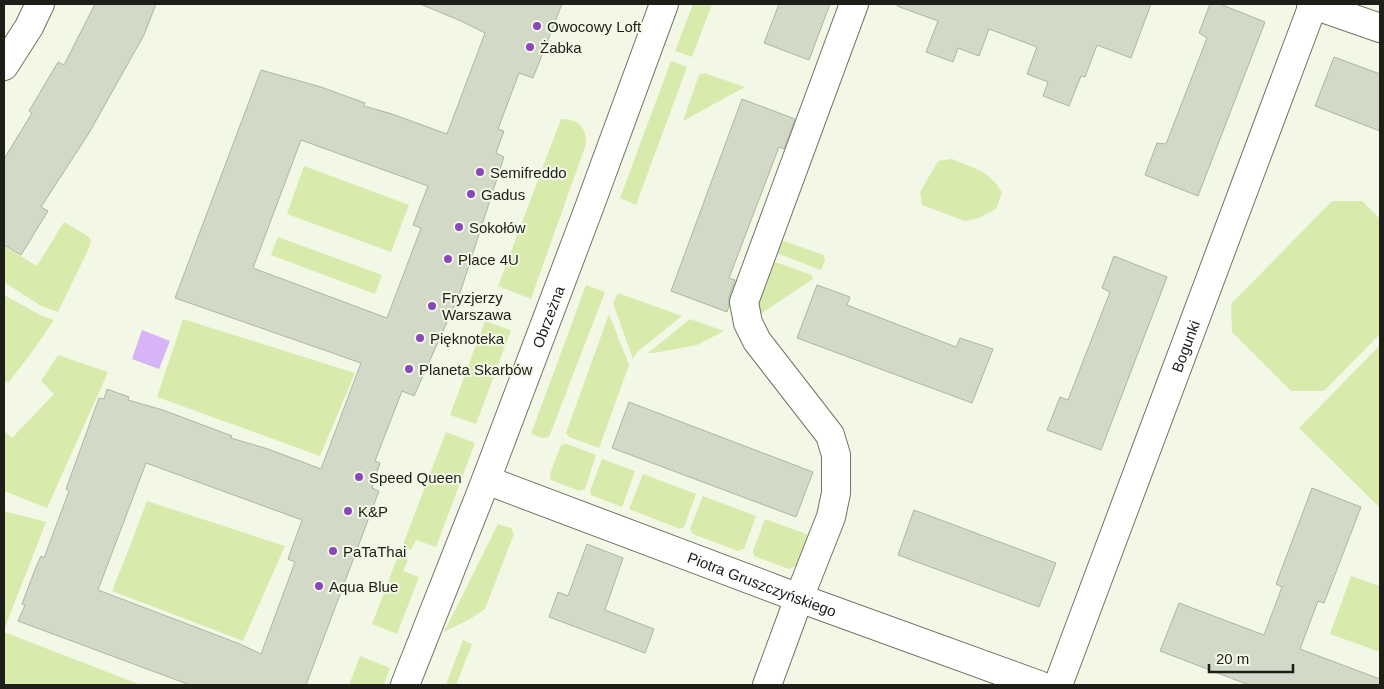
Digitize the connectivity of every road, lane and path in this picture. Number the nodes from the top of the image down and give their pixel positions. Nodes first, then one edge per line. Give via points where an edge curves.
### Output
1 (40, 4) edge
2 (664, 4) edge
3 (854, 4) edge
4 (1312, 4) edge
5 (1380, 28) edge
6 (4, 66) edge
7 (486, 480) junction
8 (799, 598) junction
9 (405, 685) edge
10 (767, 685) edge
11 (1038, 685) edge
12 (1058, 685) edge

1 - 6 street
2 - 7 street, Obrzeżna
3 - 8 street via 744,302 748,324 757,341 830,434 836,455 836,493 831,517
4 - 5 street
4 - 12 street, Bogunki
7 - 8 street, Piotra Gruszczyńskiego
7 - 9 street, Obrzeżna
8 - 10 street
8 - 11 street, Piotra Gruszczyńskiego

